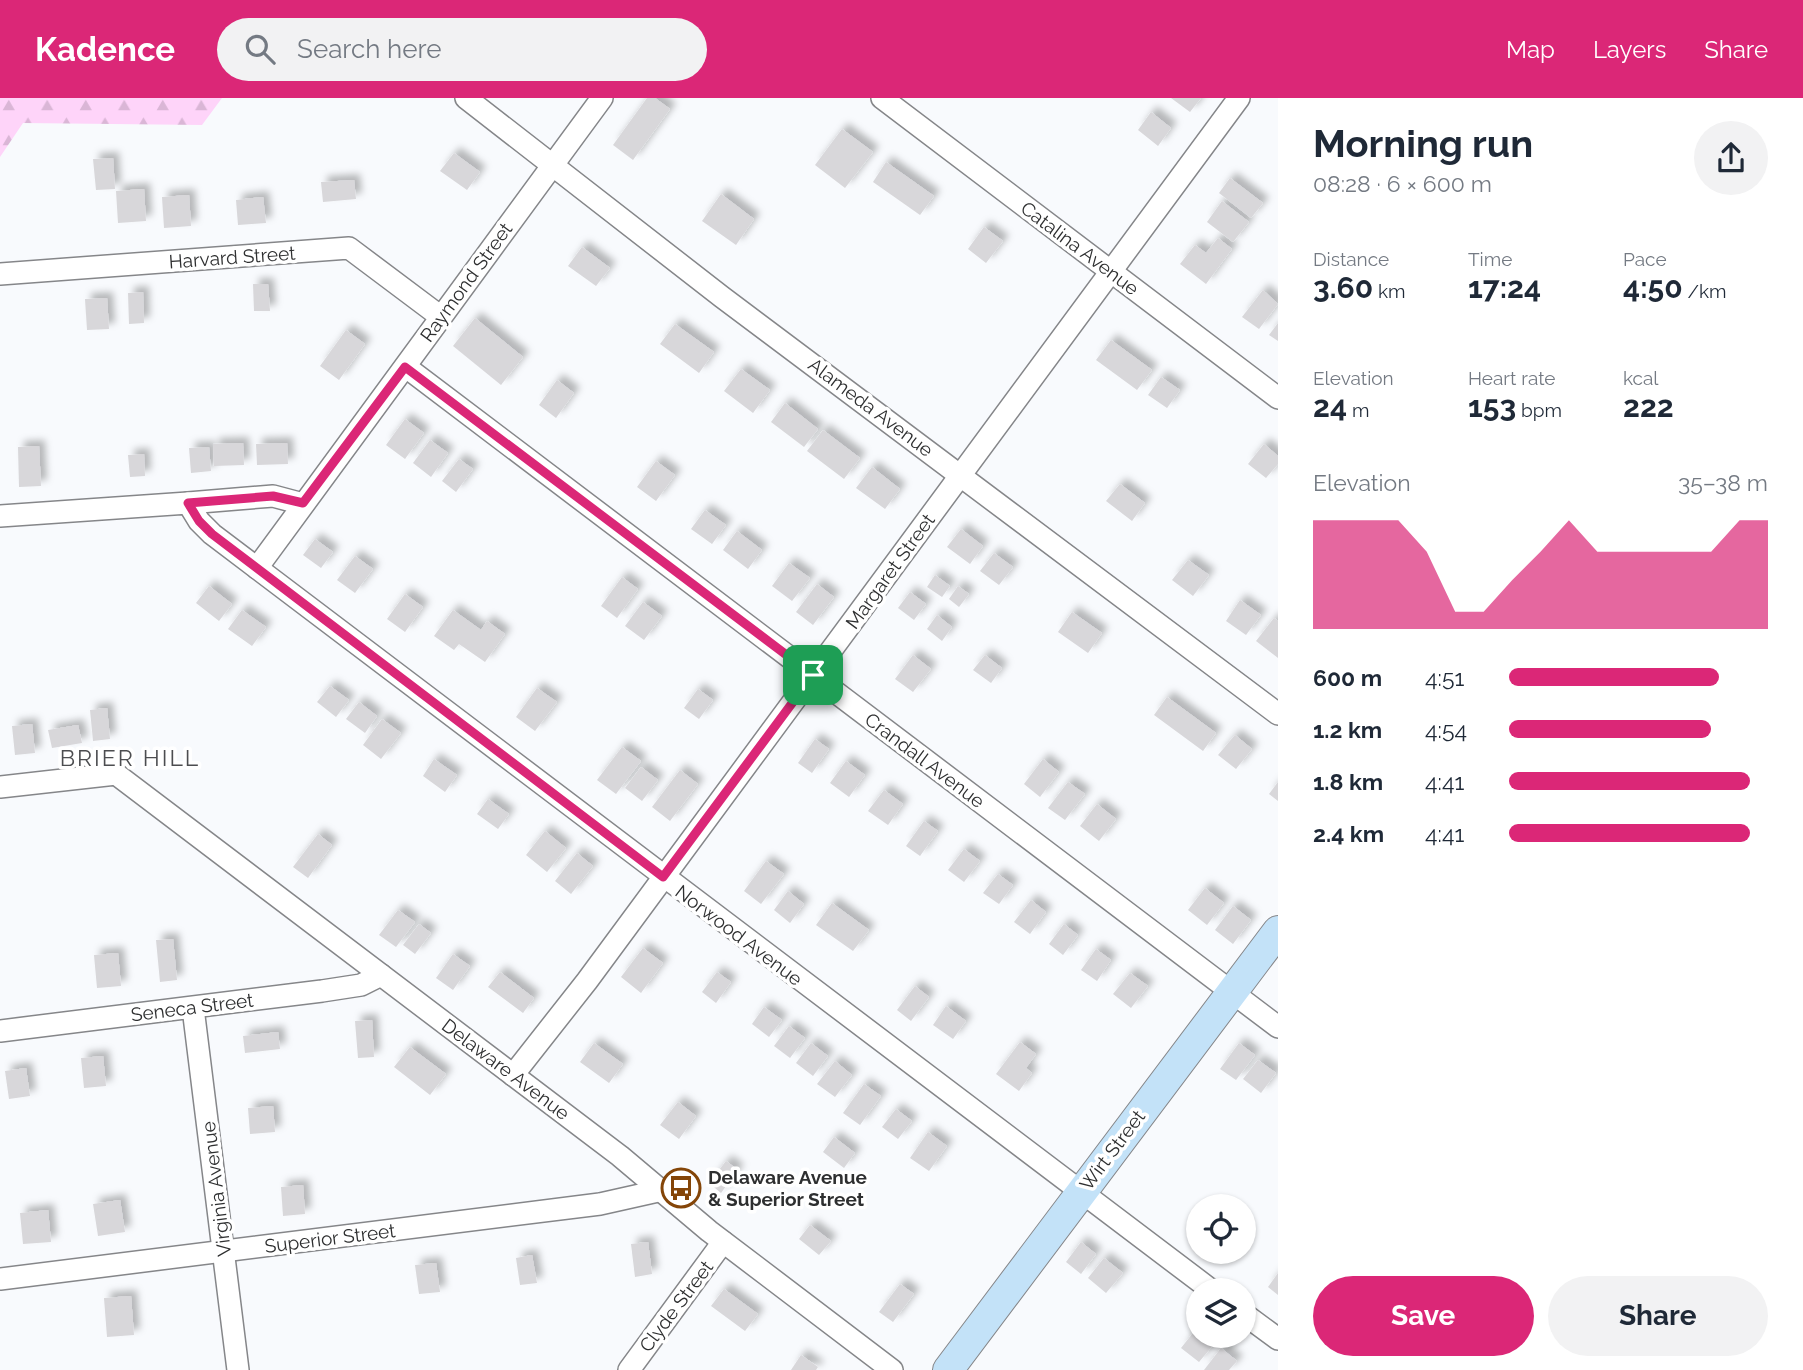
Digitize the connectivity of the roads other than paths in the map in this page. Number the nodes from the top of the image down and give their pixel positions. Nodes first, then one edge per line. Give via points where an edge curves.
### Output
1 (466, 98) edge
2 (602, 98) edge
3 (882, 98) edge
4 (1239, 98) edge
5 (552, 164) junction
6 (1112, 271) junction
7 (0, 274) edge
8 (441, 317) junction
9 (405, 367) junction
10 (1278, 398) edge
11 (961, 474) junction
12 (188, 503) junction
13 (303, 503) junction
14 (0, 516) edge
15 (257, 568) junction
16 (813, 675) junction
17 (1278, 714) edge
18 (0, 787) edge
19 (663, 877) junction
20 (1278, 931) edge
21 (381, 975) junction
22 (1232, 993) junction
23 (193, 1008) junction
24 (1278, 1027) edge
25 (0, 1031) edge
26 (513, 1075) junction
27 (658, 1191) junction
28 (1079, 1192) junction
29 (723, 1242) junction
30 (224, 1251) junction
31 (1195, 1278) edge
32 (0, 1279) edge
33 (1256, 1323) edge
34 (1278, 1339) edge
35 (238, 1370) edge
36 (629, 1370) edge
37 (892, 1370) edge
38 (948, 1370) edge

1 - 5 street, Alameda Avenue
2 - 5 street, Raymond Street
3 - 6 street, Catalina Avenue
4 - 6 street, Margaret Street
5 - 8 street, Raymond Street
5 - 11 street, Alameda Avenue
6 - 10 street, Catalina Avenue
6 - 11 street, Margaret Street
7 - 8 street, Harvard Street via 349,248
8 - 9 street, Raymond Street
9 - 13 street, Raymond Street
9 - 16 street, Crandall Avenue
11 - 16 street, Margaret Street
11 - 17 street, Alameda Avenue
12 - 13 street via 273,496
12 - 14 street
12 - 15 street, Norwood Avenue via 212,534
13 - 15 street, Raymond Street
15 - 19 street, Norwood Avenue
16 - 19 street, Margaret Street
16 - 22 street, Crandall Avenue
18 - 21 street, Delaware Avenue via 116,774
19 - 26 street, Margaret Street
19 - 28 street, Norwood Avenue
20 - 22 main road, Wirt Street
21 - 23 street, Seneca Street via 361,985
21 - 26 street, Delaware Avenue
22 - 24 street, Crandall Avenue
22 - 28 main road, Wirt Street
23 - 25 street, Seneca Street
23 - 30 street, Virginia Avenue
26 - 27 street, Delaware Avenue via 620,1156
27 - 29 street, Delaware Avenue
27 - 30 street, Superior Street via 600,1204
28 - 31 street, Norwood Avenue
28 - 38 main road, Wirt Street
29 - 36 street, Clyde Street
29 - 37 street, Delaware Avenue
30 - 32 street, Superior Street
30 - 35 street, Virginia Avenue
33 - 34 street

